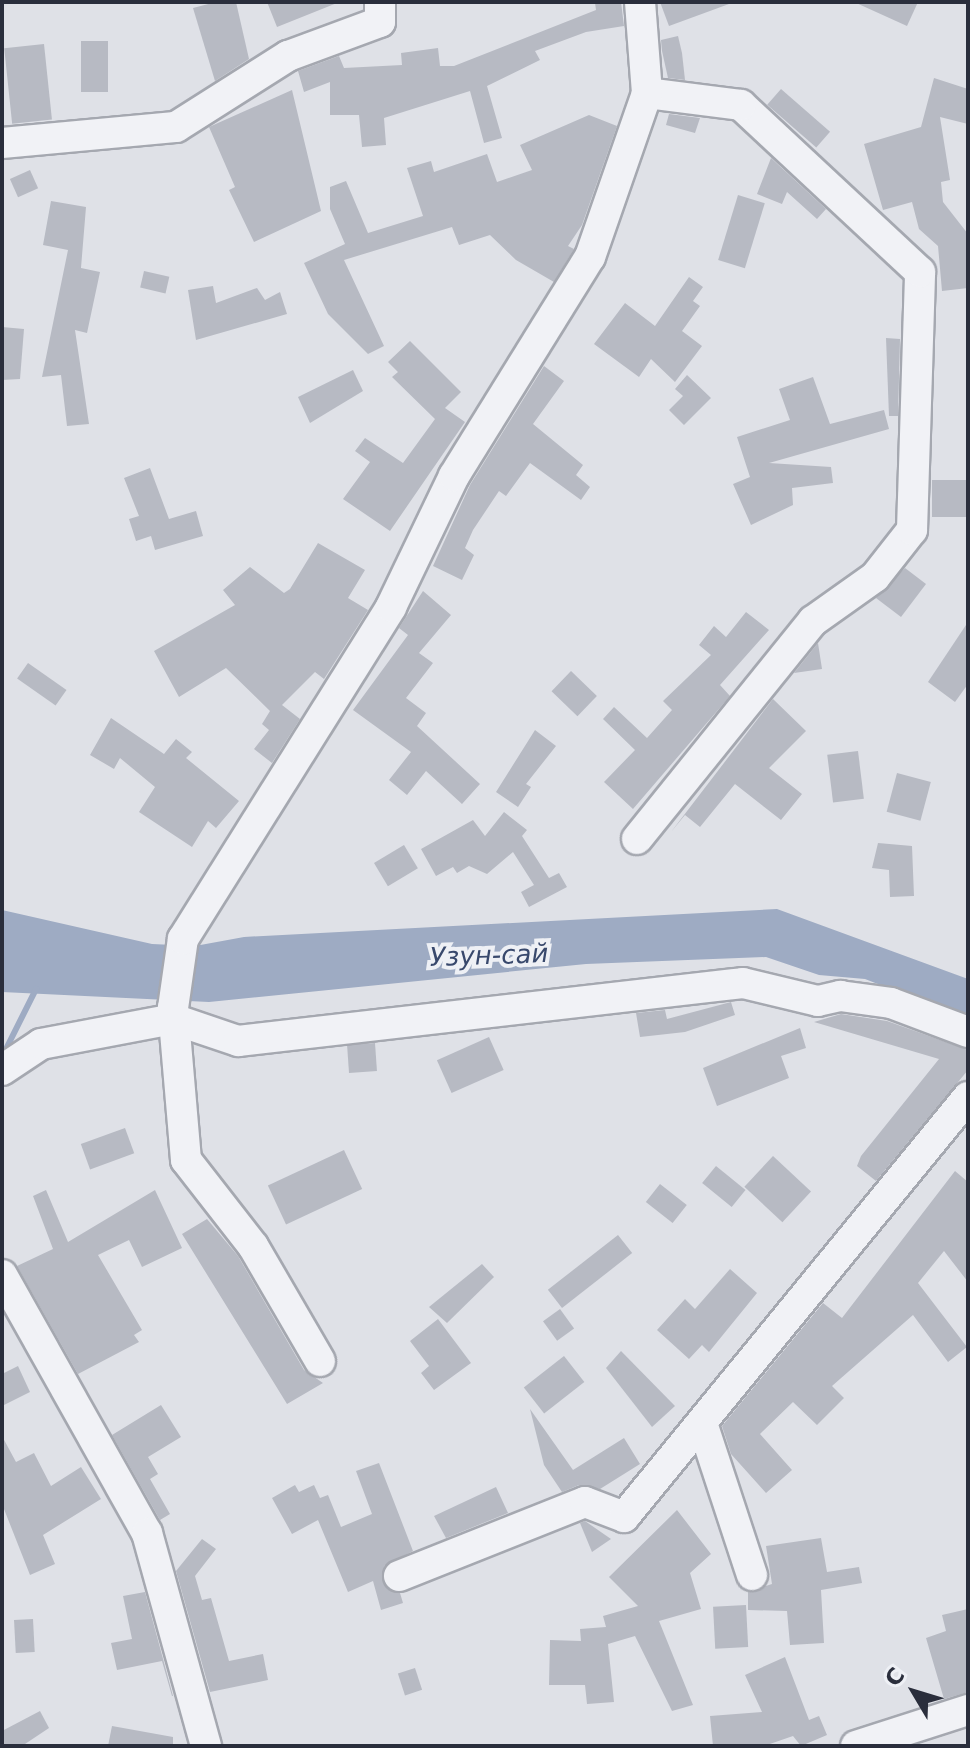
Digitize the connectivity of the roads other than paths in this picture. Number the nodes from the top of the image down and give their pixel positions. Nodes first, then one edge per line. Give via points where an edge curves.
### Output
1 (380, 2) edge
2 (640, 2) edge
3 (647, 93) junction
4 (2, 143) edge
5 (637, 839) dead end
6 (173, 1014) junction
7 (968, 1032) edge
8 (2, 1070) edge
9 (968, 1097) edge
10 (2, 1275) edge
11 (320, 1361) dead end
12 (702, 1423) junction
13 (752, 1575) dead end
14 (399, 1576) dead end
15 (968, 1710) edge
16 (206, 1746) edge
17 (856, 1746) edge

1 - 4 street via 380,22 288,56 176,127
2 - 3 street
3 - 5 street via 741,105 920,272 912,530 875,577 813,621
3 - 6 street via 590,257 454,476 391,607 183,939
6 - 7 street via 238,1041 743,983 818,1001 840,996 891,1003
6 - 8 street via 41,1044
6 - 11 street via 186,1160 253,1246
9 - 12 street
10 - 16 street via 147,1533
12 - 13 street
12 - 14 street via 624,1517 585,1502
15 - 17 street

